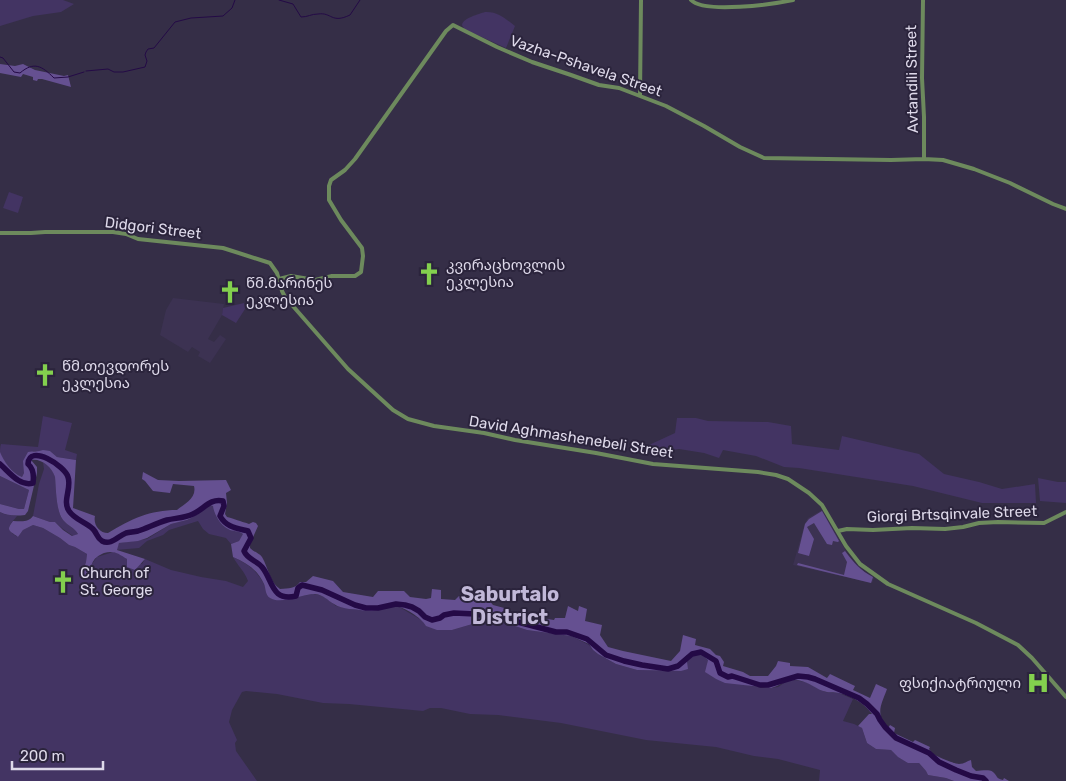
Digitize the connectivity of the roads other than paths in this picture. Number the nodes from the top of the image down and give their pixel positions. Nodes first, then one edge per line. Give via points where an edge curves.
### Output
1 (642, 0) edge
2 (691, 0) edge
3 (793, 0) edge
4 (923, 0) edge
5 (640, 96) junction
6 (924, 159) junction
7 (1066, 209) edge
8 (0, 234) edge
9 (279, 279) junction
10 (282, 290) joint
11 (1066, 512) edge
12 (838, 531) junction
13 (1066, 698) edge

1 - 5 street
2 - 3 street via 696,4 716,7
4 - 6 street, Avtandili Street
5 - 6 street, Vazha-Pshavela Street via 666,106 764,158
5 - 9 street, Vazha-Pshavela Street via 532,62 453,25 446,30 355,159 331,180 329,200 362,248 361,272 355,276 314,280 291,276
6 - 7 street via 943,160 983,172
8 - 9 street, Didgori Street via 113,232 138,239 214,246 270,263
9 - 10 street, Didgori Street
10 - 12 street, David Aghmashenebeli Street via 348,369 393,410 408,419 663,466 776,474 809,493 822,505
11 - 12 street, Giorgi Brtsqinvale Street via 1044,523 985,522 945,529
12 - 13 street, David Aghmashenebeli Street via 860,564 888,584 1018,645

